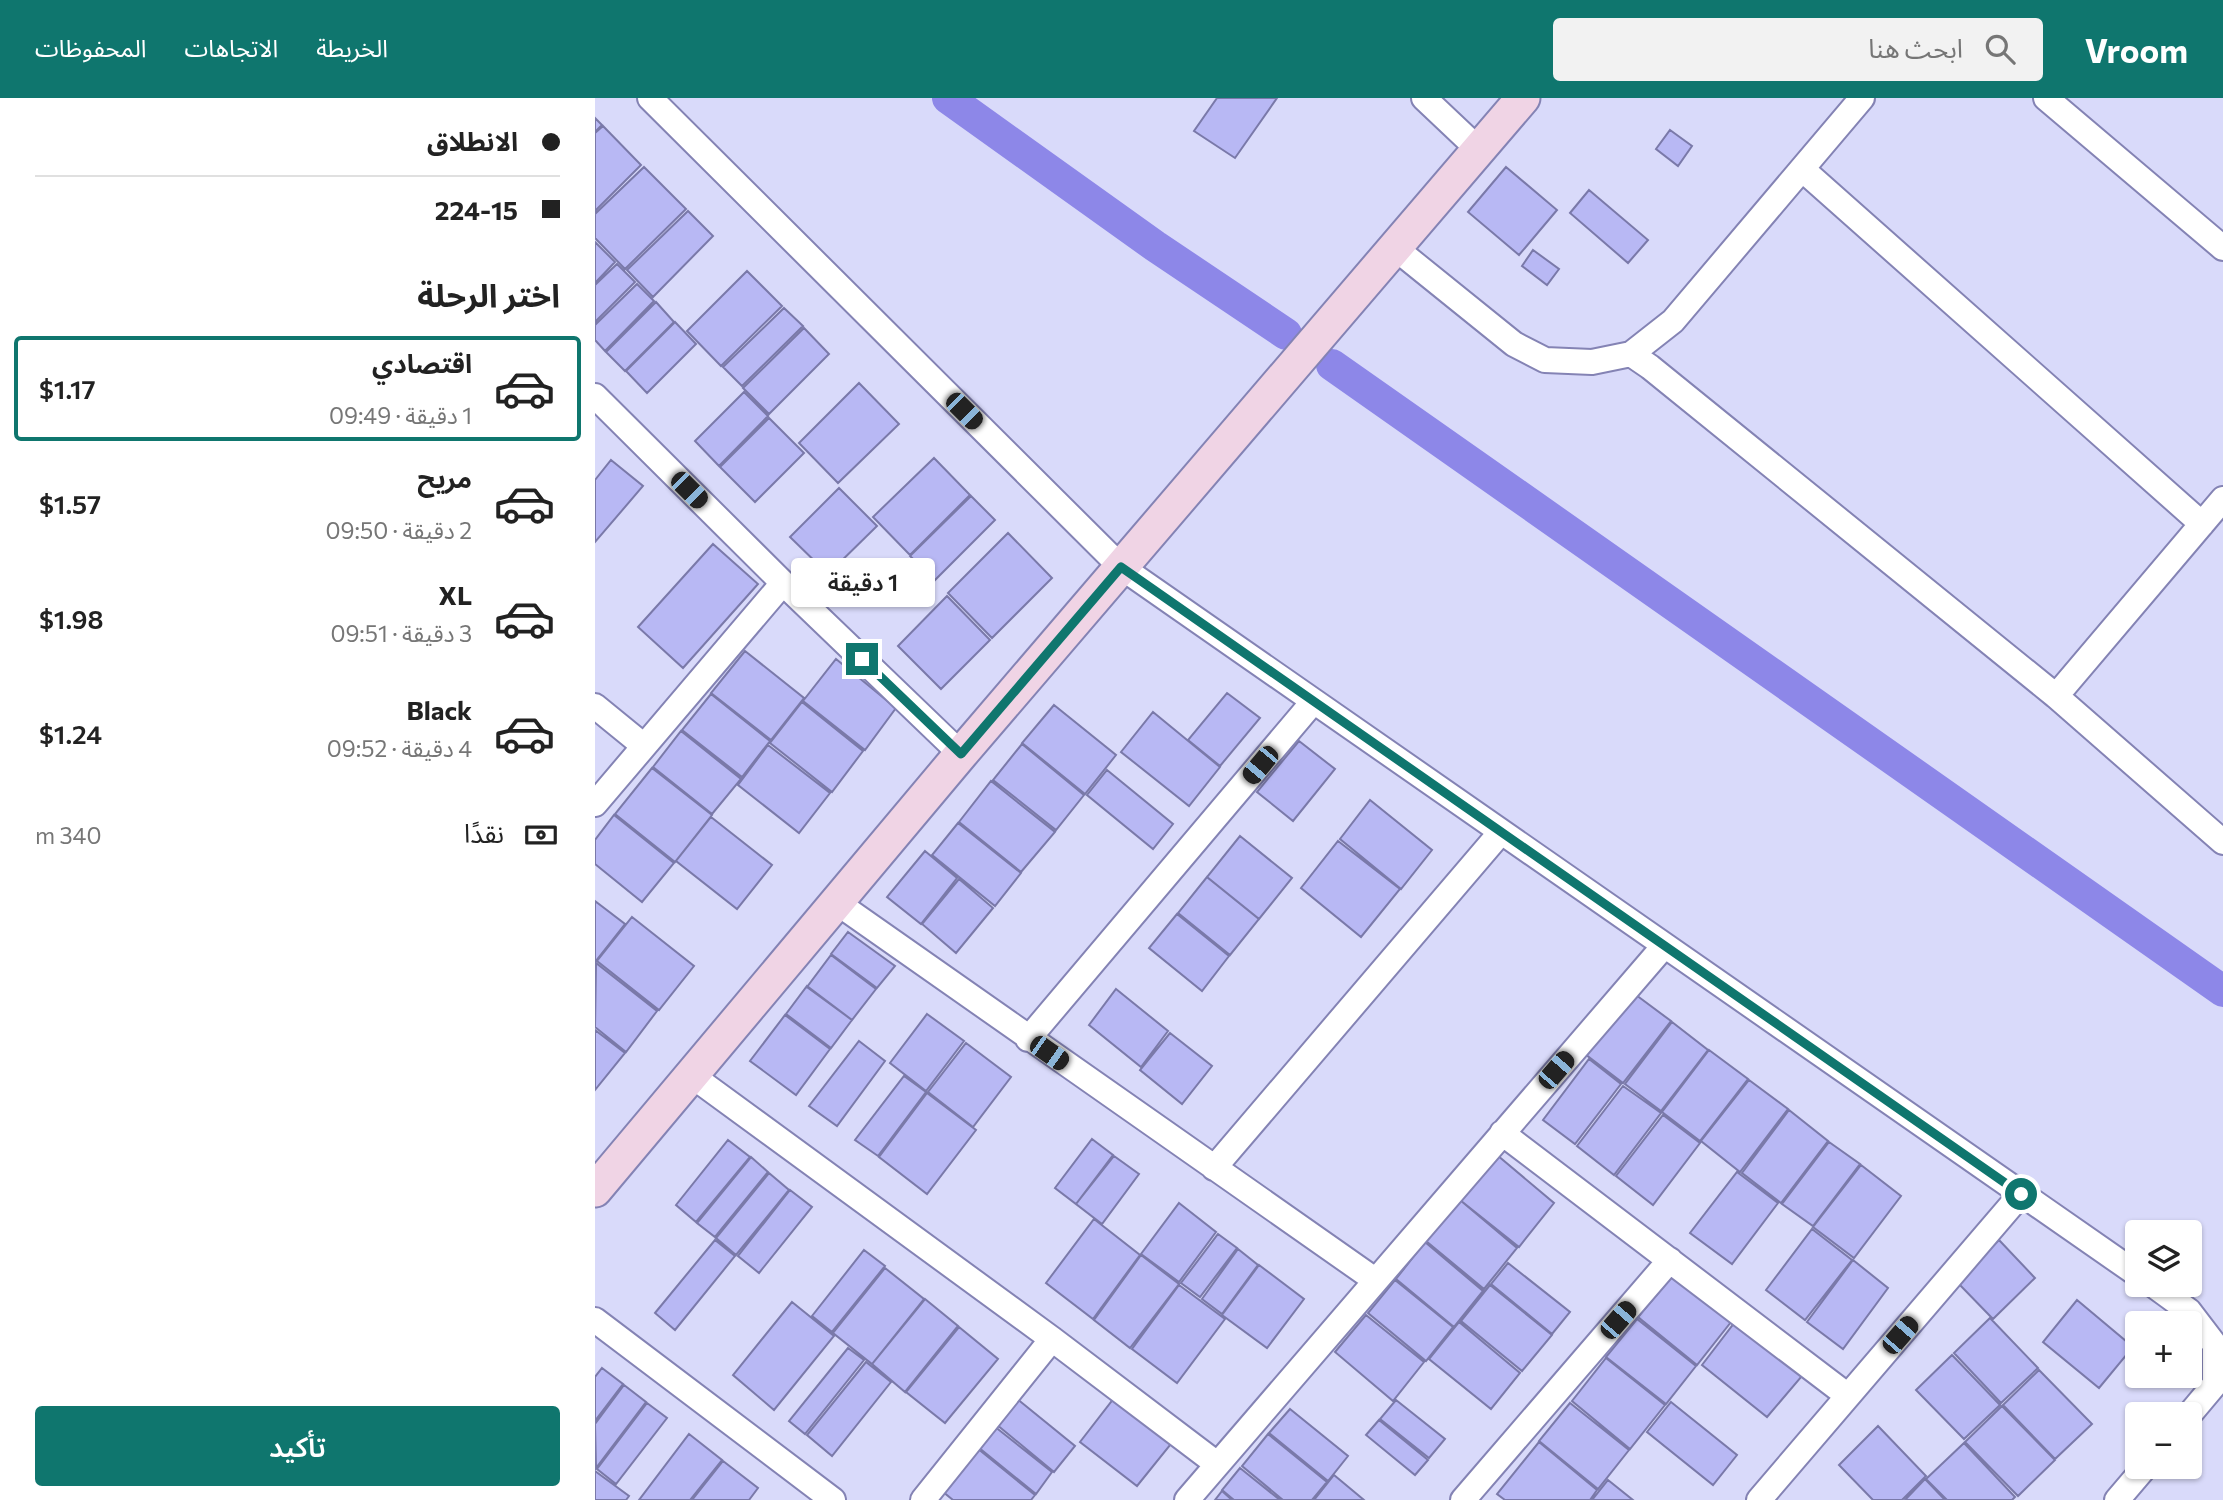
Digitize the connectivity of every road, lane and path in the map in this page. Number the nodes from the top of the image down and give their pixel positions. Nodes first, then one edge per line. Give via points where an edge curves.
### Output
1 (650, 98) edge
2 (1424, 98) edge
3 (1523, 98) edge
4 (1862, 98) edge
5 (2046, 98) edge
6 (1479, 150) junction
7 (1801, 169) junction
8 (2223, 247) edge
9 (1395, 248) junction
10 (1631, 354) junction
11 (595, 396) edge
12 (2223, 499) edge
13 (2202, 524) junction
14 (1121, 567) junction
15 (783, 583) junction
16 (2056, 696) junction
17 (1313, 702) junction
18 (595, 706) edge
19 (644, 746) junction
20 (961, 754) junction
21 (595, 804) edge
22 (1501, 832) junction
23 (2221, 836) edge
24 (836, 902) junction
25 (1664, 946) junction
26 (1028, 1039) junction
27 (691, 1075) junction
28 (1502, 1133) junction
29 (1214, 1168) junction
30 (595, 1189) edge
31 (2021, 1194) junction
32 (1670, 1260) junction
33 (2125, 1266) edge
34 (1375, 1280) junction
35 (2169, 1297) edge
36 (595, 1320) edge
37 (1052, 1339) junction
38 (1849, 1396) junction
39 (2200, 1402) edge
40 (1217, 1464) junction
41 (2135, 1479) edge
42 (833, 1500) edge
43 (922, 1500) edge
44 (1187, 1500) edge
45 (1463, 1500) edge
46 (1759, 1500) edge
47 (2117, 1500) edge

1 - 14 street
2 - 6 street
3 - 6 street
4 - 7 street
5 - 8 street
6 - 9 street
7 - 10 street via 1673,321
7 - 13 street
9 - 10 street via 1514,344 1545,360 1592,362
9 - 14 street
10 - 16 street
11 - 15 street
12 - 13 street
13 - 16 street
14 - 17 street
14 - 20 street
15 - 19 street
15 - 20 street
16 - 23 street
17 - 22 street
17 - 26 street
18 - 19 street
19 - 21 street
20 - 24 street
22 - 25 street
22 - 29 street
24 - 26 street
24 - 27 street
25 - 28 street
25 - 31 street
26 - 29 street
27 - 30 street
27 - 37 street
28 - 32 street
28 - 34 street
29 - 34 street
31 - 33 street
31 - 38 street
32 - 38 street
32 - 45 street
34 - 40 street
35 - 39 street via 2189,1311 2215,1345 2215,1384
36 - 42 street
37 - 40 street
37 - 43 street
38 - 46 street
40 - 44 street
41 - 47 street

